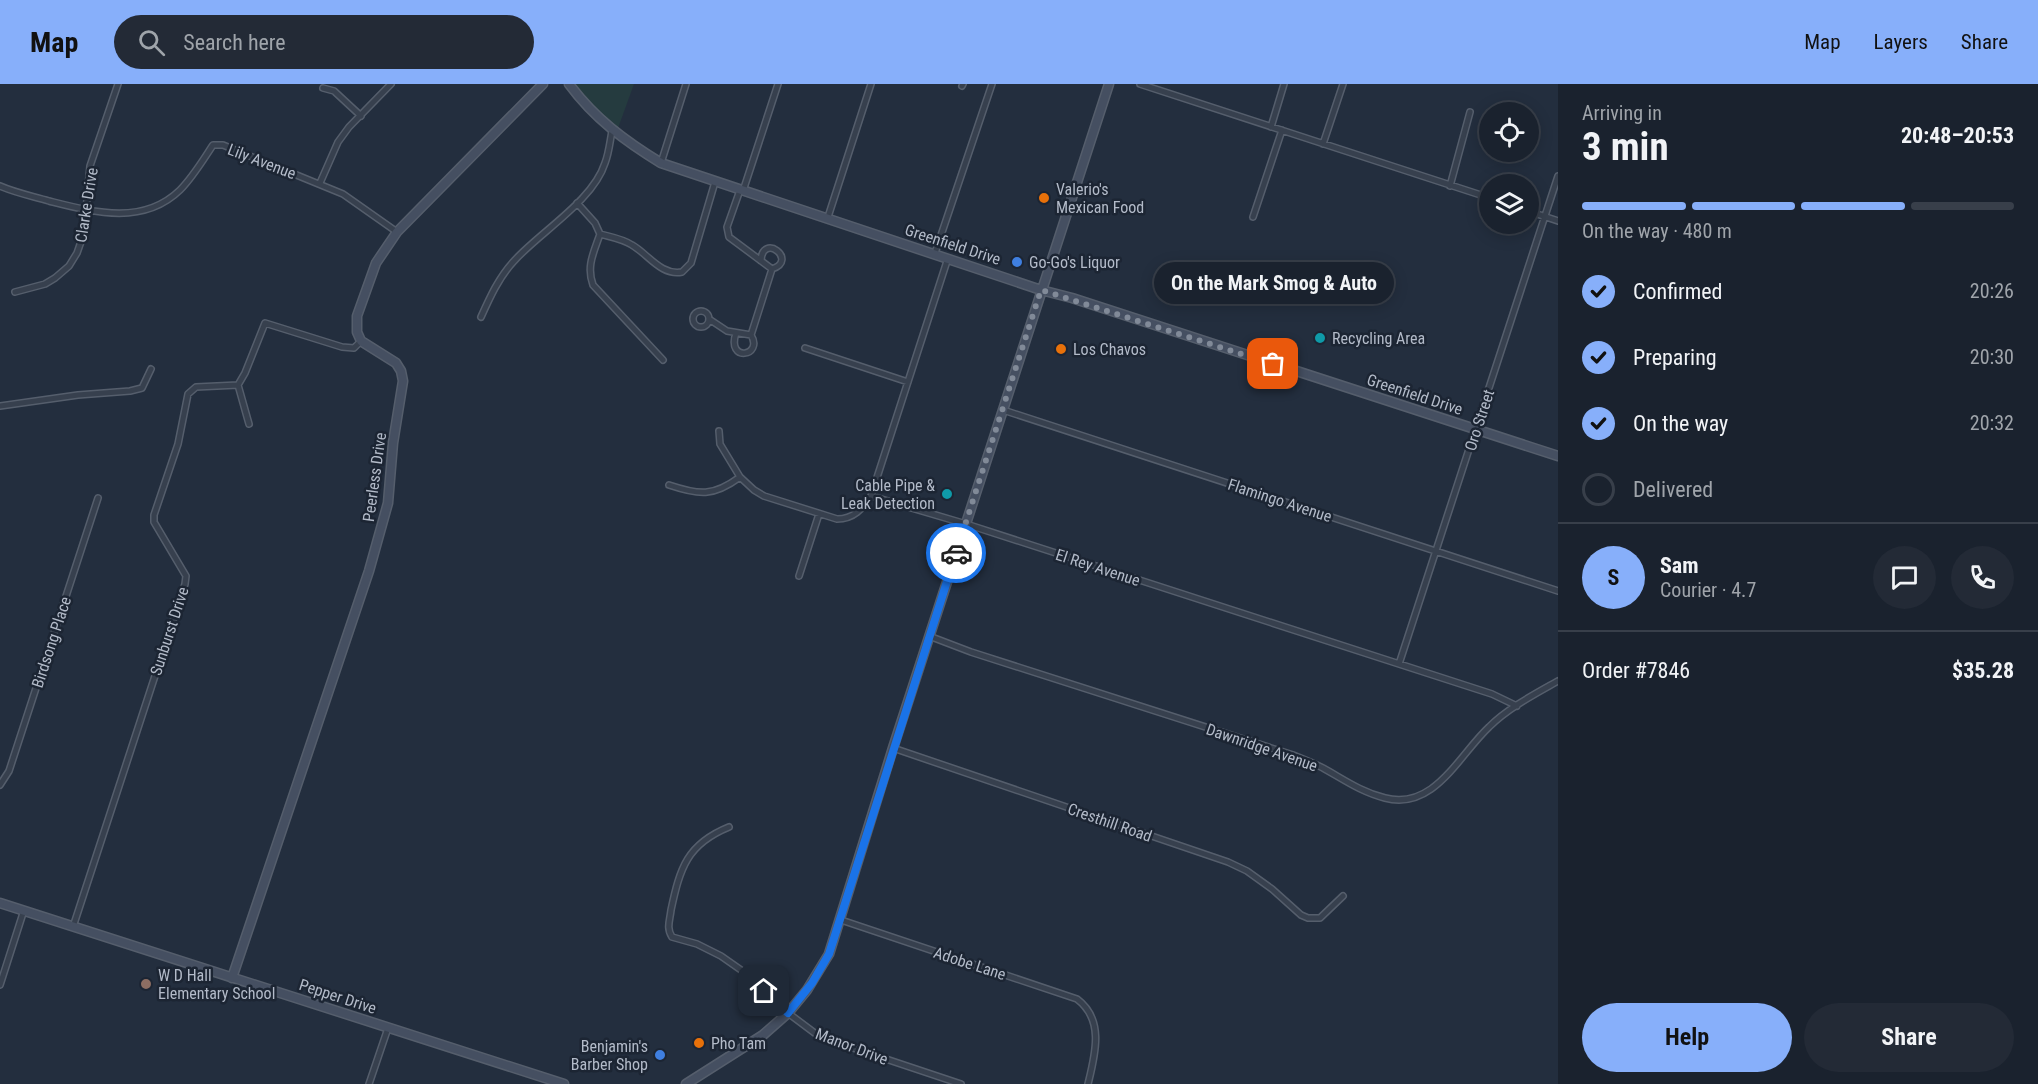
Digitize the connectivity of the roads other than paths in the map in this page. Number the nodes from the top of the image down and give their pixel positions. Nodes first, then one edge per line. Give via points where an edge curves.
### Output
1 (118, 84) edge
2 (338, 84) edge
3 (391, 84) edge
4 (543, 84) edge
5 (569, 84) edge
6 (686, 84) edge
7 (778, 84) edge
8 (871, 84) edge
9 (992, 84) edge
10 (1109, 84) edge
11 (1140, 84) edge
12 (1284, 84) edge
13 (1343, 84) edge
14 (323, 88) dead end
15 (334, 91) junction
16 (1470, 112) dead end
17 (361, 116) junction
18 (1271, 127) junction
19 (1282, 130) junction
20 (612, 131) junction
21 (1323, 144) junction
22 (661, 163) junction
23 (1558, 176) edge
24 (715, 182) junction
25 (320, 183) junction
26 (0, 186) edge
27 (1450, 186) junction
28 (742, 190) junction
29 (1479, 195) edge
30 (577, 202) junction
31 (87, 211) junction
32 (1539, 214) edge
33 (1545, 216) junction
34 (828, 217) junction
35 (1253, 217) dead end
36 (1558, 221) edge
37 (397, 232) junction
38 (600, 234) junction
39 (935, 254) junction
40 (948, 258) junction
41 (761, 261) junction
42 (772, 269) junction
43 (1041, 290) junction
44 (15, 292) dead end
45 (481, 317) dead end
46 (709, 319) dead end
47 (736, 333) junction
48 (751, 335) junction
49 (361, 341) junction
50 (805, 348) dead end
51 (663, 360) dead end
52 (151, 369) dead end
53 (908, 382) junction
54 (238, 385) junction
55 (0, 406) edge
56 (1003, 410) junction
57 (249, 424) dead end
58 (1476, 429) junction
59 (719, 430) dead end
60 (1558, 456) edge
61 (740, 477) junction
62 (669, 485) dead end
63 (871, 496) junction
64 (98, 498) dead end
65 (819, 514) junction
66 (966, 524) junction
67 (1436, 551) junction
68 (799, 576) dead end
69 (1558, 591) edge
70 (930, 636) junction
71 (1399, 664) junction
72 (1558, 681) edge
73 (1517, 706) junction
74 (893, 748) junction
75 (0, 785) edge
76 (729, 827) dead end
77 (1343, 896) dead end
78 (0, 903) edge
79 (24, 910) junction
80 (841, 920) junction
81 (73, 927) junction
82 (232, 978) junction
83 (0, 985) edge
84 (788, 1013) junction
85 (388, 1028) junction
86 (548, 1082) edge
87 (369, 1084) edge
88 (564, 1084) edge
89 (686, 1084) edge
90 (961, 1084) edge
91 (1088, 1084) edge

1 - 31 street, Clarke Drive via 90,166
2 - 15 street
3 - 17 street
4 - 37 main road
5 - 20 main road, Greenfield Drive
6 - 22 street
7 - 28 street
8 - 34 street
9 - 39 street
10 - 43 main road
11 - 18 street
12 - 18 street
13 - 21 street
14 - 15 street
15 - 17 street
16 - 27 street
17 - 25 street via 338,142
18 - 19 street
19 - 21 street
19 - 35 street
20 - 22 main road, Greenfield Drive
20 - 30 street via 601,173
21 - 27 street
22 - 24 main road, Greenfield Drive
23 - 33 street, Oro Street
24 - 28 main road, Greenfield Drive
24 - 38 street via 691,263 682,272 671,272 631,244
25 - 31 street, Lily Avenue via 223,145 213,145 181,189 162,202 125,213
25 - 37 street, Lily Avenue via 343,194
26 - 31 street, Lily Avenue
27 - 29 street
28 - 34 main road, Greenfield Drive
28 - 41 street via 727,231 729,237
30 - 38 street
30 - 45 street via 513,261
31 - 44 street, Clarke Drive via 81,246 69,266 45,284
32 - 33 street
33 - 36 street
33 - 58 street, Oro Street
34 - 39 main road, Greenfield Drive
37 - 49 main road via 376,263 357,316
38 - 51 street via 589,265 593,285
39 - 40 main road, Greenfield Drive
40 - 43 main road, Greenfield Drive
40 - 53 street
41 - 42 street
41 - 42 street via 767,249 779,251 781,262
42 - 48 street
43 - 56 main road
43 - 58 main road, Greenfield Drive
46 - 47 street
47 - 48 street
47 - 48 street via 735,347 744,353 754,347
49 - 54 street via 354,348 342,347 265,322
49 - 82 main road, Peerless Drive via 392,360 402,376 388,503 369,571
50 - 53 street
52 - 55 street via 142,388 130,391
53 - 63 street
54 - 57 street
54 - 81 street, Sunburst Drive via 196,387 188,394 178,444 154,514 154,522 186,576 185,584
56 - 66 main road
56 - 67 street, Flamingo Avenue
58 - 60 main road, Greenfield Drive
58 - 67 street, Oro Street
59 - 61 street via 720,444
61 - 62 street via 713,492 695,494
61 - 65 street via 764,496
63 - 65 street via 862,510 844,519
63 - 66 street, El Rey Avenue
64 - 75 street, Birdsong Place via 9,771
65 - 68 street
66 - 70 main road
66 - 71 street, El Rey Avenue
67 - 69 street, Flamingo Avenue
67 - 71 street, Oro Street
70 - 73 street, Dawnridge Avenue via 1293,756 1322,767 1352,786 1386,798 1407,800 1437,786 1490,726
70 - 74 main road
71 - 73 street, El Rey Avenue
72 - 73 street, Dawnridge Avenue
74 - 77 street, Cresthill Road via 1228,862 1264,883 1301,915 1320,918
74 - 80 main road
76 - 84 street, Manor Drive via 697,846 683,866 668,929 672,937 698,944 727,960
78 - 79 main road, Pepper Drive
79 - 81 main road, Pepper Drive
79 - 83 street
80 - 84 main road via 824,965
80 - 91 street, Adobe Lane via 1081,1002 1095,1022 1096,1040
81 - 82 main road, Pepper Drive
82 - 85 main road, Pepper Drive
84 - 89 main road via 763,1035
84 - 90 street, Manor Drive via 820,1037
85 - 86 main road, Pepper Drive
85 - 87 street
86 - 88 main road, Pepper Drive

